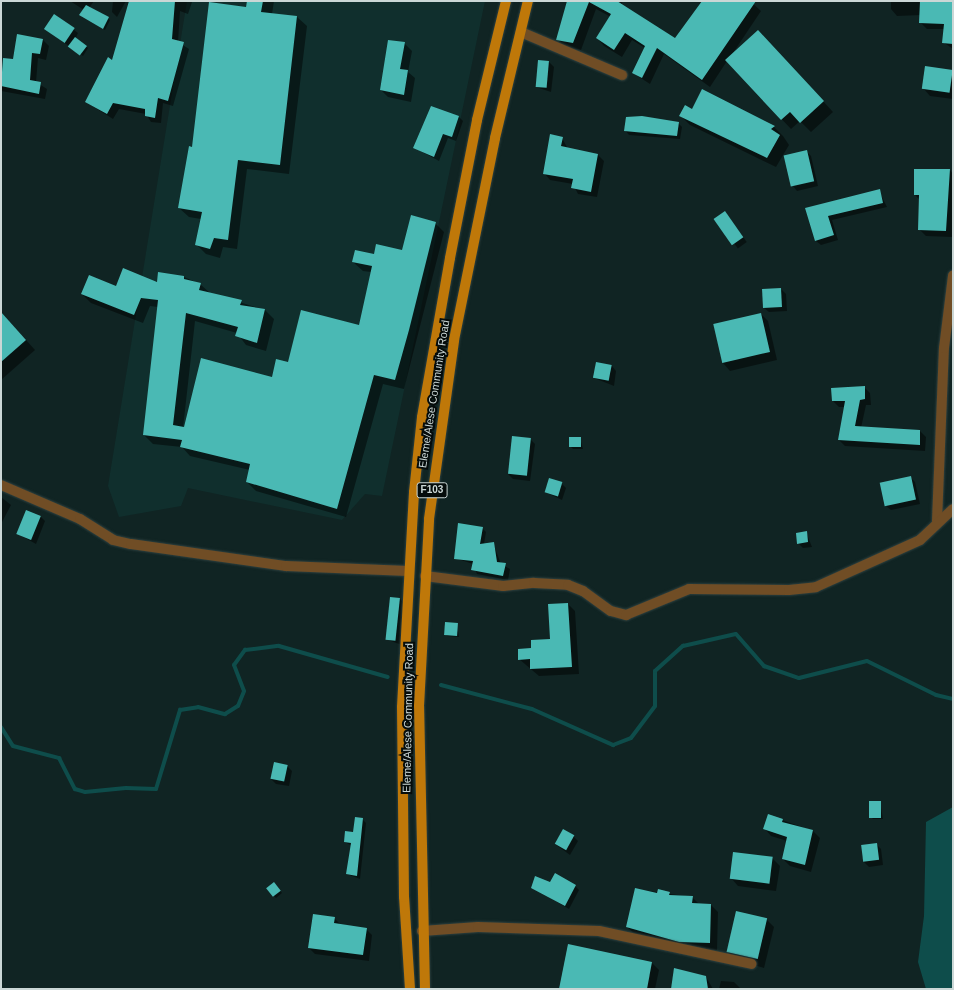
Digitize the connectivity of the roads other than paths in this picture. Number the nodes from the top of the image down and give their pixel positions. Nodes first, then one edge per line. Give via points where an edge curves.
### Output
1 (506, 1) edge
2 (528, 1) edge
3 (520, 32) junction
4 (622, 75) dead end
5 (953, 276) edge
6 (1, 485) edge
7 (953, 509) edge
8 (937, 521) junction
9 (408, 571) junction
10 (425, 576) junction
11 (422, 931) junction
12 (751, 964) dead end
13 (410, 989) edge
14 (425, 989) edge

1 - 9 main road, Eleme/Alese Community Road / F103 via 477,120 434,344 422,417
2 - 3 main road, Eleme/Alese Community Road / F103
3 - 4 street
3 - 10 main road, Eleme/Alese Community Road / F103 via 493,146 454,340 440,426
5 - 8 street via 944,348
6 - 9 street via 80,519 113,540 131,544 286,566
7 - 8 street
8 - 10 street via 920,540 816,587 790,590 688,589 626,615 612,611 568,585 534,583 503,586
9 - 13 main road, Eleme/Alese Community Road / F103 via 402,707 404,897
10 - 11 main road, Eleme/Alese Community Road / F103 via 419,706
11 - 12 street via 478,927 599,931
11 - 14 main road, Eleme/Alese Community Road / F103

